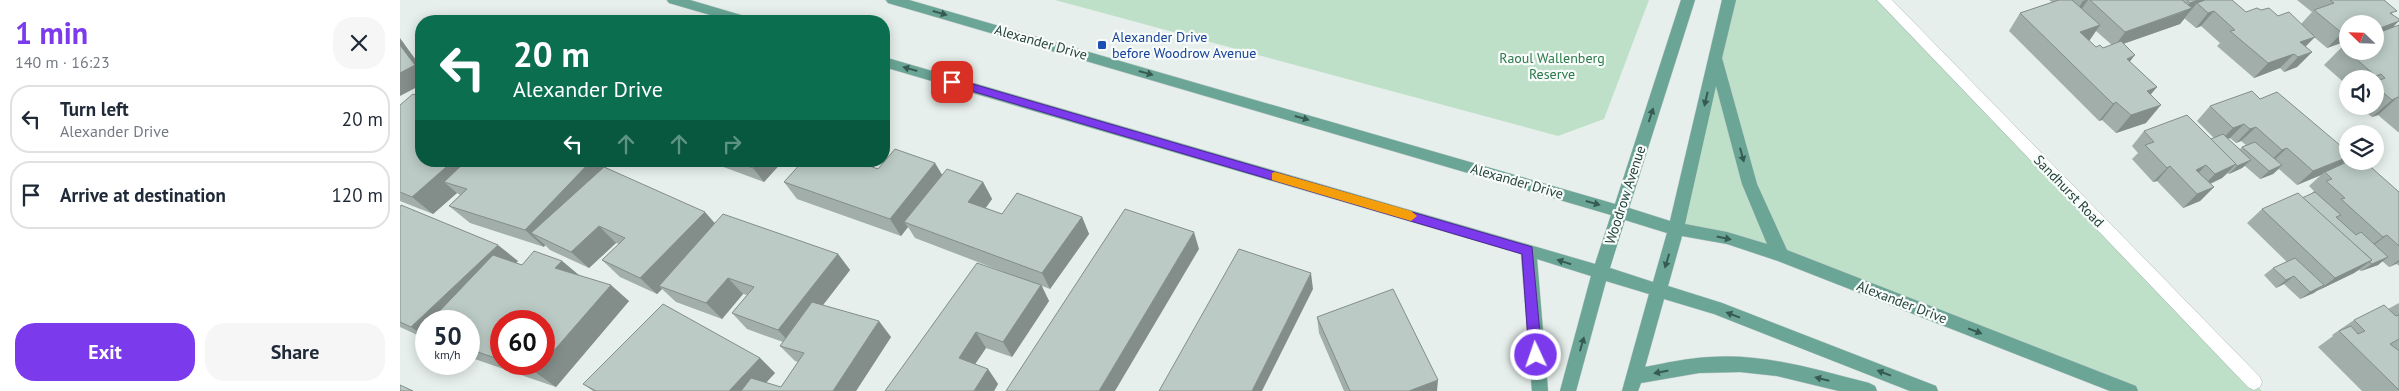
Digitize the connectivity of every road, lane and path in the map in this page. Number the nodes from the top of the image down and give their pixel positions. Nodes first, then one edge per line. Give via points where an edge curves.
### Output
1 (674, 0) edge
2 (893, 0) edge
3 (1688, 0) edge
4 (1729, 0) edge
5 (1884, 0) edge
6 (725, 15) edge
7 (1715, 58) junction
8 (890, 64) edge
9 (1620, 211) junction
10 (1676, 229) junction
11 (1528, 250) junction
12 (1781, 255) junction
13 (1600, 274) junction
14 (1658, 292) junction
15 (2254, 382) dead end
16 (1632, 384) edge
17 (1540, 391) edge
18 (1568, 391) edge
19 (1869, 391) edge
20 (1930, 391) edge
21 (2130, 391) edge

1 - 6 main road
2 -> 9 main road, Alexander Drive
9 -> 3 main road, Woodrow Avenue
4 - 7 main road
5 - 15 street, Sandhurst Road
7 -> 10 main road
7 -> 12 main road via 1752,192 1765,227
11 -> 8 main road
9 - 10 main road, Alexander Drive
9 - 13 main road, Woodrow Avenue
10 -> 12 main road, Alexander Drive via 1727,238
10 -> 14 main road
13 -> 11 main road
11 - 17 main road
12 -> 21 main road, Alexander Drive
13 - 14 main road
18 -> 13 main road, Woodrow Avenue
14 - 16 main road
20 -> 14 main road via 1716,308
19 -> 16 main road via 1808,376 1723,364 1696,365

